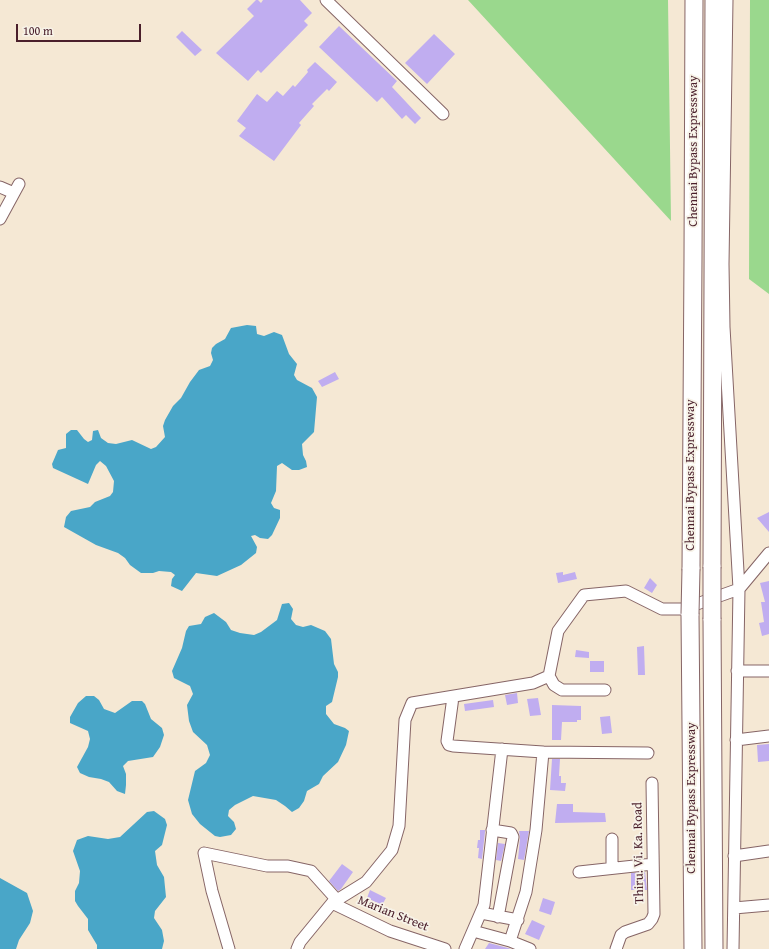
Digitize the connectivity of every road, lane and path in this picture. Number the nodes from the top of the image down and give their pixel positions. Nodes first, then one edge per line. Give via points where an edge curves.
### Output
1 (326, 0) edge
2 (694, 0) edge
3 (714, 0) edge
4 (727, 0) edge
5 (443, 114) dead end
6 (0, 187) edge
7 (0, 219) edge
8 (718, 261) junction
9 (719, 327) junction
10 (769, 553) edge
11 (738, 589) junction
12 (737, 671) junction
13 (769, 671) edge
14 (549, 676) junction
15 (605, 690) dead end
16 (453, 696) junction
17 (769, 736) edge
18 (736, 740) junction
19 (502, 748) junction
20 (543, 752) junction
21 (648, 753) dead end
22 (652, 783) dead end
23 (492, 830) junction
24 (612, 839) dead end
25 (769, 851) edge
26 (734, 856) junction
27 (653, 864) junction
28 (612, 868) junction
29 (580, 872) dead end
30 (334, 902) junction
31 (769, 905) edge
32 (734, 908) junction
33 (481, 913) junction
34 (498, 916) junction
35 (518, 920) junction
36 (472, 931) junction
37 (510, 942) junction
38 (229, 949) edge
39 (297, 949) edge
40 (445, 949) edge
41 (466, 949) edge
42 (530, 949) edge
43 (616, 949) edge
44 (693, 949) edge
45 (714, 949) edge
46 (734, 949) edge

1 - 5 street
2 - 44 highway, Chennai Bypass Expressway, bridge via 690,569
3 - 8 highway, Chennai Bypass Expressway
4 - 8 street
6 - 7 street via 17,188
8 - 9 highway, Chennai Bypass Expressway
9 - 11 street
9 - 45 highway, Chennai Bypass Expressway, bridge via 712,567
10 - 11 street
11 - 12 street
11 - 14 street via 683,609 662,610 626,591 584,595 558,631
12 - 13 street
12 - 18 street
14 - 15 street via 554,685 562,690
14 - 16 street via 533,684
16 - 19 street via 447,741 449,744
16 - 30 street via 412,703 405,720 399,826 392,850 366,882
17 - 18 street
18 - 26 street
19 - 20 street
19 - 23 street
20 - 21 street
20 - 35 street via 536,830 526,892
22 - 27 street, Thiru. Vi. Ka. Road
23 - 33 street
23 - 34 street via 511,833 513,837
24 - 28 street
25 - 26 street
26 - 32 street
27 - 28 street
27 - 43 street, Thiru. Vi. Ka. Road via 652,919 648,924 621,935
28 - 29 street
30 - 38 street via 311,871 288,866 267,866 204,852
30 - 39 street
30 - 40 street, Marian Street via 390,931
31 - 32 street
32 - 46 street
33 - 34 street
33 - 36 street
34 - 35 street
35 - 37 street
36 - 37 street
36 - 41 street
37 - 42 street

